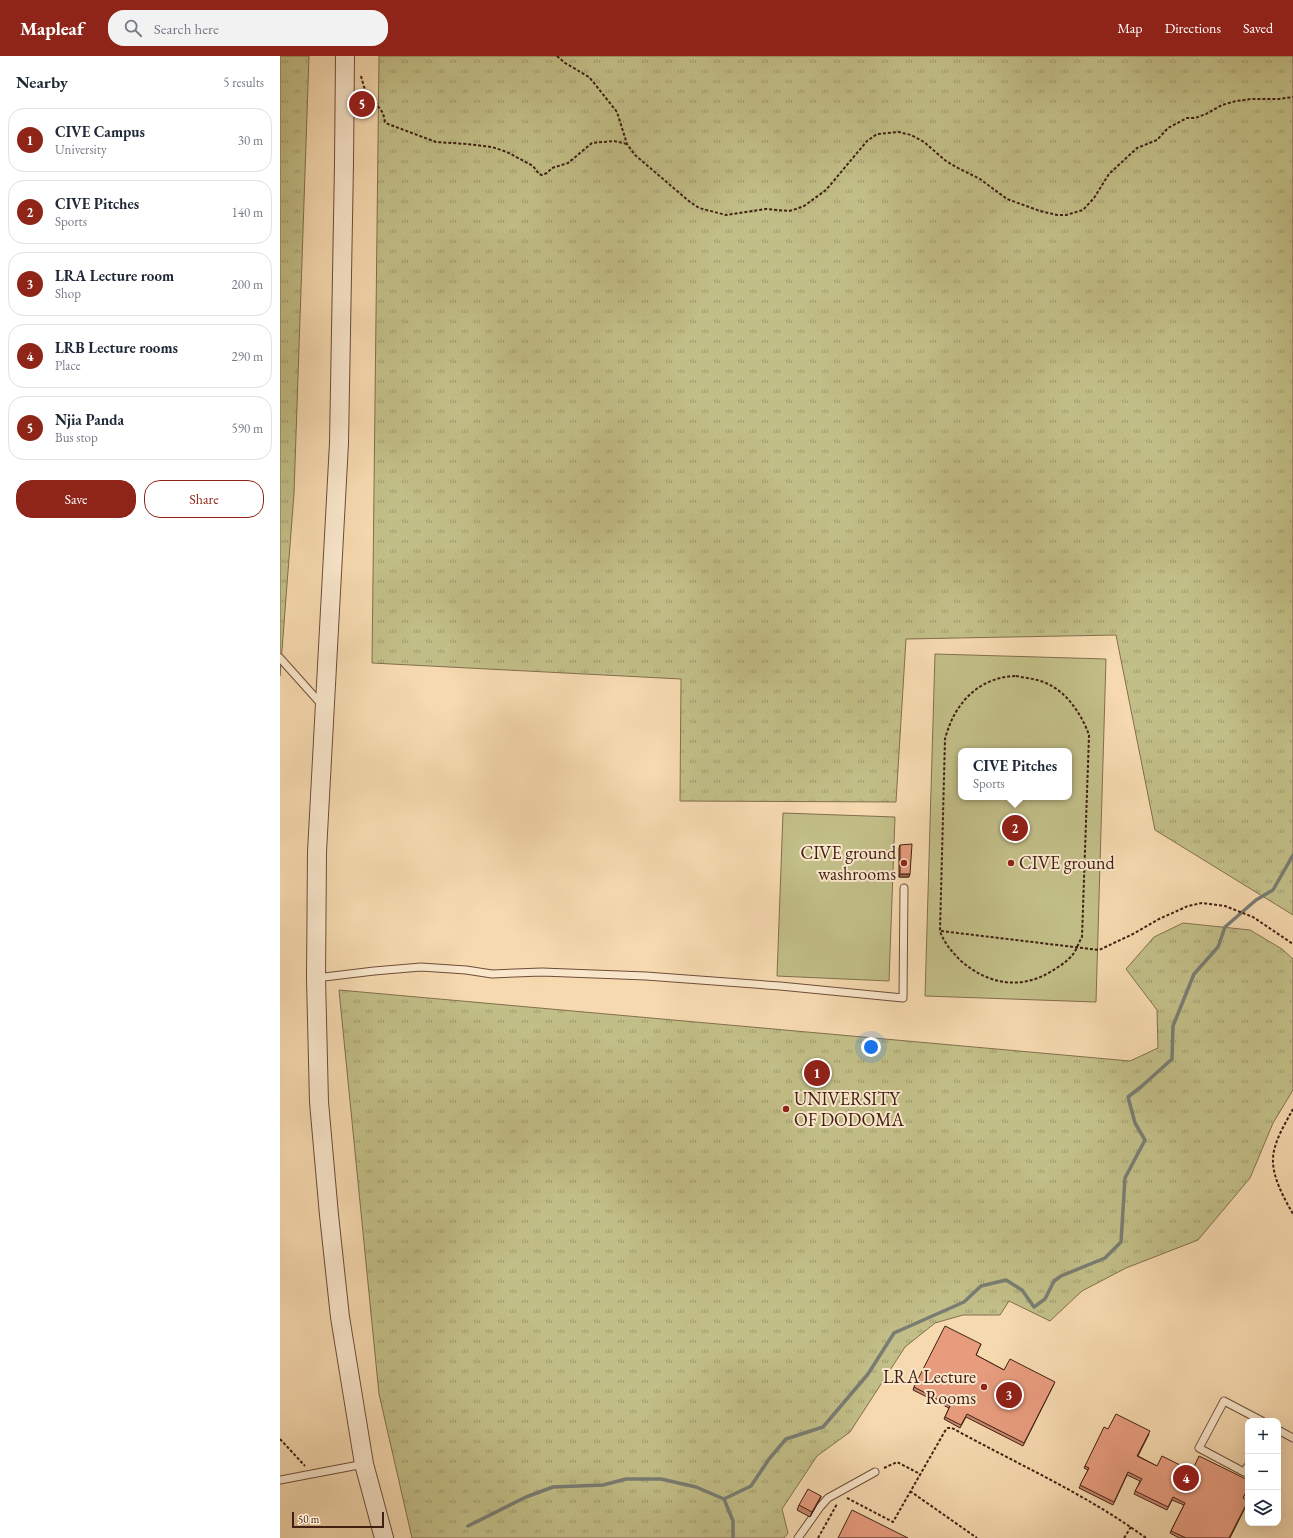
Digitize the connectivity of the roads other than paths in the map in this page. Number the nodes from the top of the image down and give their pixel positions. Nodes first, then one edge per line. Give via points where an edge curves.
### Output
1 (345, 56) edge
2 (280, 658) edge
3 (325, 708) junction
4 (904, 888) dead end
5 (316, 978) junction
6 (1256, 1418) edge
7 (1281, 1432) edge
8 (1293, 1438) edge
9 (364, 1464) junction
10 (1245, 1470) edge
11 (875, 1472) road end
12 (280, 1480) edge
13 (384, 1538) edge
14 (798, 1538) edge

1 - 3 street via 339,443
2 - 3 lane
3 - 5 street via 317,852
4 - 5 lane via 903,998 646,976 550,972 492,974 421,967
5 - 9 street via 319,1102 329,1215 340,1317
6 - 10 lane via 1224,1401 1199,1448
7 - 8 lane
9 - 12 lane
9 - 13 street
11 - 14 lane via 828,1498

